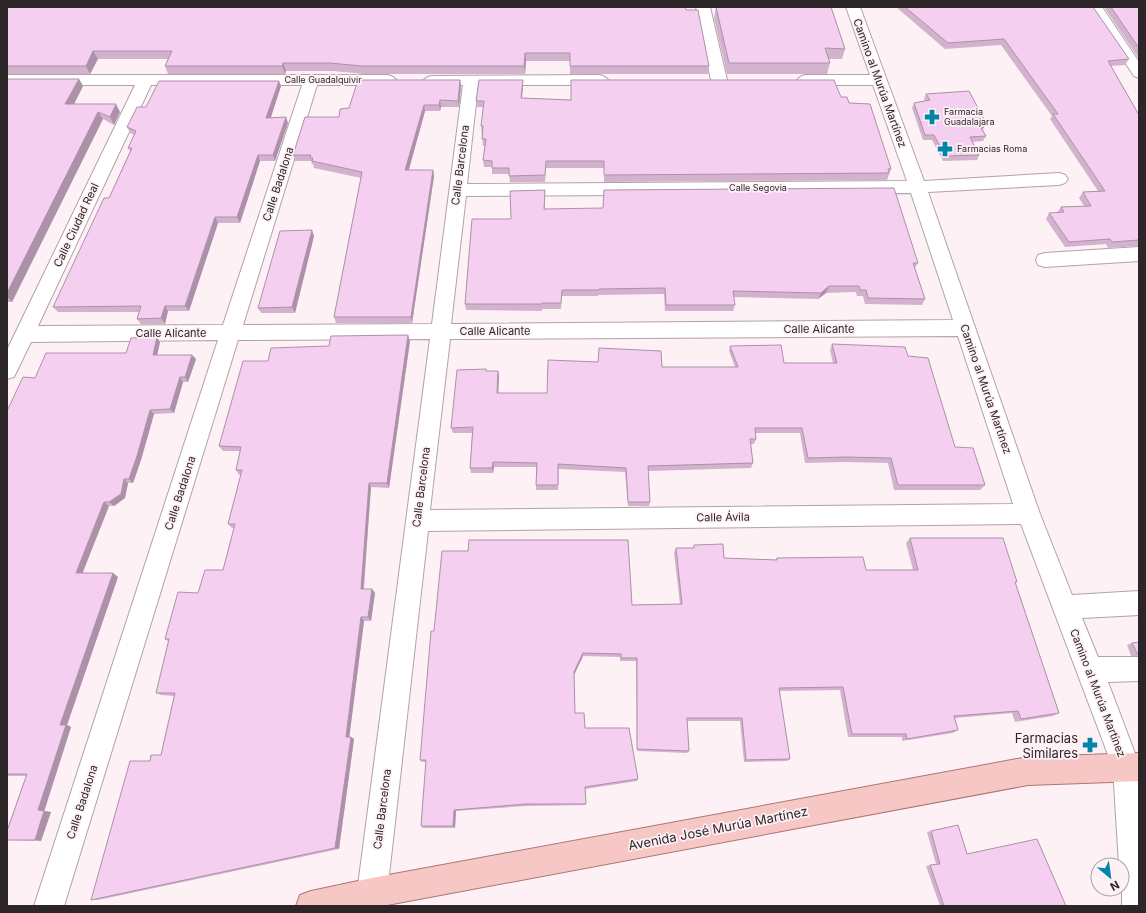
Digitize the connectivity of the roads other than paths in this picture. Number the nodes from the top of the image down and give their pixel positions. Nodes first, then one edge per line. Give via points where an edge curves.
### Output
1 (703, 7) edge
2 (853, 7) edge
3 (1096, 7) edge
4 (1139, 73) edge
5 (7, 80) edge
6 (145, 80) junction
7 (311, 80) junction
8 (618, 80) edge
9 (703, 80) edge
10 (788, 80) edge
11 (880, 80) junction
12 (399, 81) edge
13 (415, 81) edge
14 (471, 81) junction
15 (1059, 179) dead end
16 (918, 187) junction
17 (457, 190) junction
18 (1139, 254) edge
19 (1045, 260) dead end
20 (965, 328) junction
21 (440, 332) junction
22 (231, 333) junction
23 (24, 334) junction
24 (7, 371) edge
25 (1028, 514) junction
26 (417, 521) junction
27 (1139, 603) edge
28 (1066, 607) junction
29 (1137, 669) dead end
30 (1090, 670) junction
31 (1133, 767) edge
32 (372, 893) junction
33 (49, 906) edge
34 (311, 906) edge
35 (1137, 906) edge

1 - 9 street via 726,80
2 - 11 street, Camino al Murúa Martínez
3 - 4 street
5 - 6 street, Calle Guadalquivir
6 - 7 street, Calle Guadalquivir
6 - 23 street, Calle Ciudad Real
7 - 12 street, Calle Guadalquivir
7 - 22 street, Calle Badalona
8 - 14 street
10 - 11 street
11 - 16 street, Camino al Murúa Martínez
13 - 14 street
14 - 17 street, Calle Barcelona
15 - 16 street, Calle Segovia
16 - 17 street, Calle Segovia
16 - 20 street, Camino al Murúa Martínez
17 - 21 street, Calle Barcelona
18 - 19 street
20 - 21 street, Calle Alicante
20 - 25 street, Camino al Murúa Martínez
21 - 22 street, Calle Alicante
21 - 26 street, Calle Barcelona
22 - 23 street, Calle Alicante
22 - 33 street, Calle Badalona
23 - 24 street, Calle Ciudad Real
25 - 26 street, Calle Ávila
25 - 28 street, Camino al Murúa Martínez
26 - 32 street, Calle Barcelona
27 - 28 street
28 - 30 street, Camino al Murúa Martínez
29 - 30 street
30 - 31 street, Camino al Murúa Martínez
31 - 32 main road, Avenida José Murúa Martínez via 1028,771
31 - 35 street, Camino al Murúa Martínez
32 - 34 main road, Avenida José Murúa Martínez

